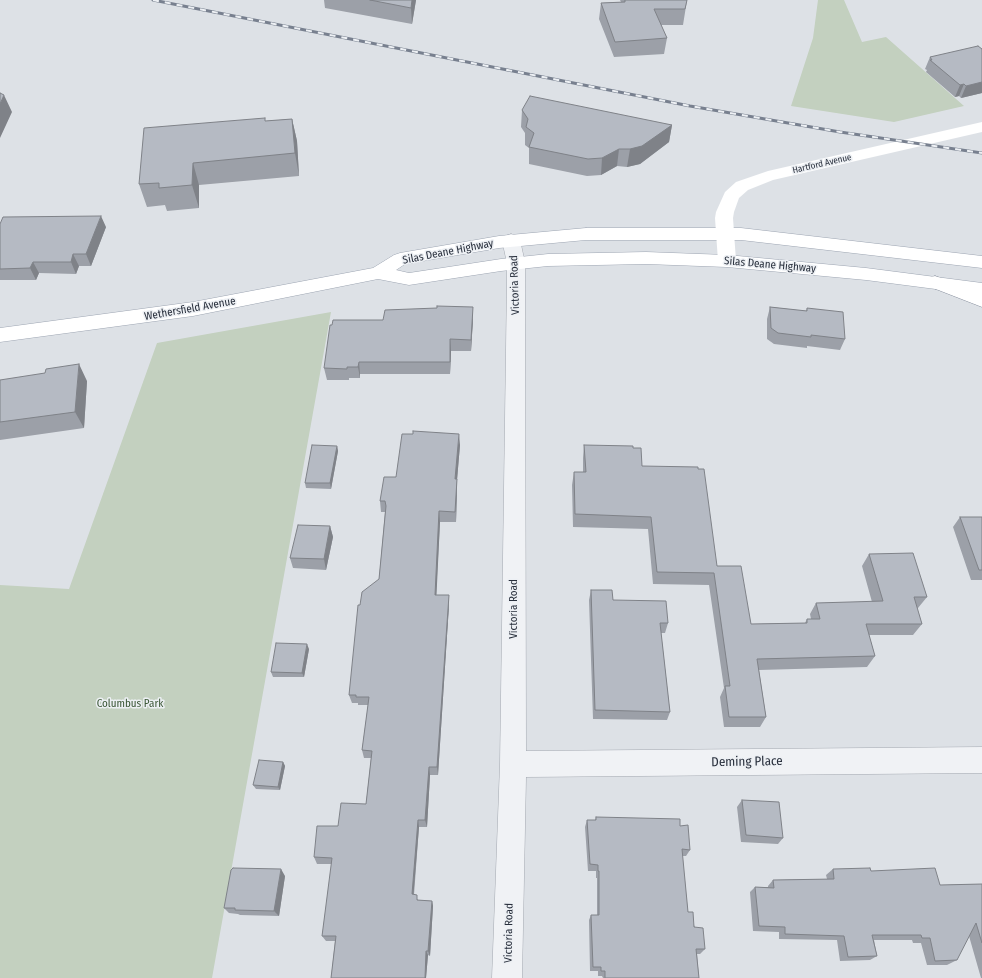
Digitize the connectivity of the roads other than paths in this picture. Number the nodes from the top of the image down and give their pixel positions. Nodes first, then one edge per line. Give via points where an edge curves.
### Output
1 (982, 127) edge
2 (724, 233) junction
3 (512, 240) junction
4 (892, 251) junction
5 (727, 261) junction
6 (982, 262) edge
7 (516, 263) junction
8 (378, 274) junction
9 (894, 277) junction
10 (935, 282) junction
11 (982, 288) edge
12 (982, 300) edge
13 (0, 335) edge
14 (982, 760) edge
15 (513, 764) junction
16 (507, 978) edge

1 - 2 main road, Hartford Avenue via 758,179 742,186 731,196 725,212
2 - 3 main road, Silas Deane Highway via 582,234
2 - 4 main road, Silas Deane Highway
2 - 5 main road, Hartford Avenue
3 - 7 street, Victoria Road
3 - 8 main road, Silas Deane Highway via 400,259
4 - 6 main road, Silas Deane Highway
4 - 9 main road
5 - 7 main road, Silas Deane Highway via 625,258
5 - 9 main road, Silas Deane Highway
7 - 8 main road, Silas Deane Highway via 409,279
7 - 15 street, Victoria Road
8 - 13 main road, Wethersfield Avenue via 180,311
9 - 10 main road, Silas Deane Highway
10 - 11 main road, Silas Deane Highway
10 - 12 main road
14 - 15 street, Deming Place
15 - 16 street, Victoria Road

